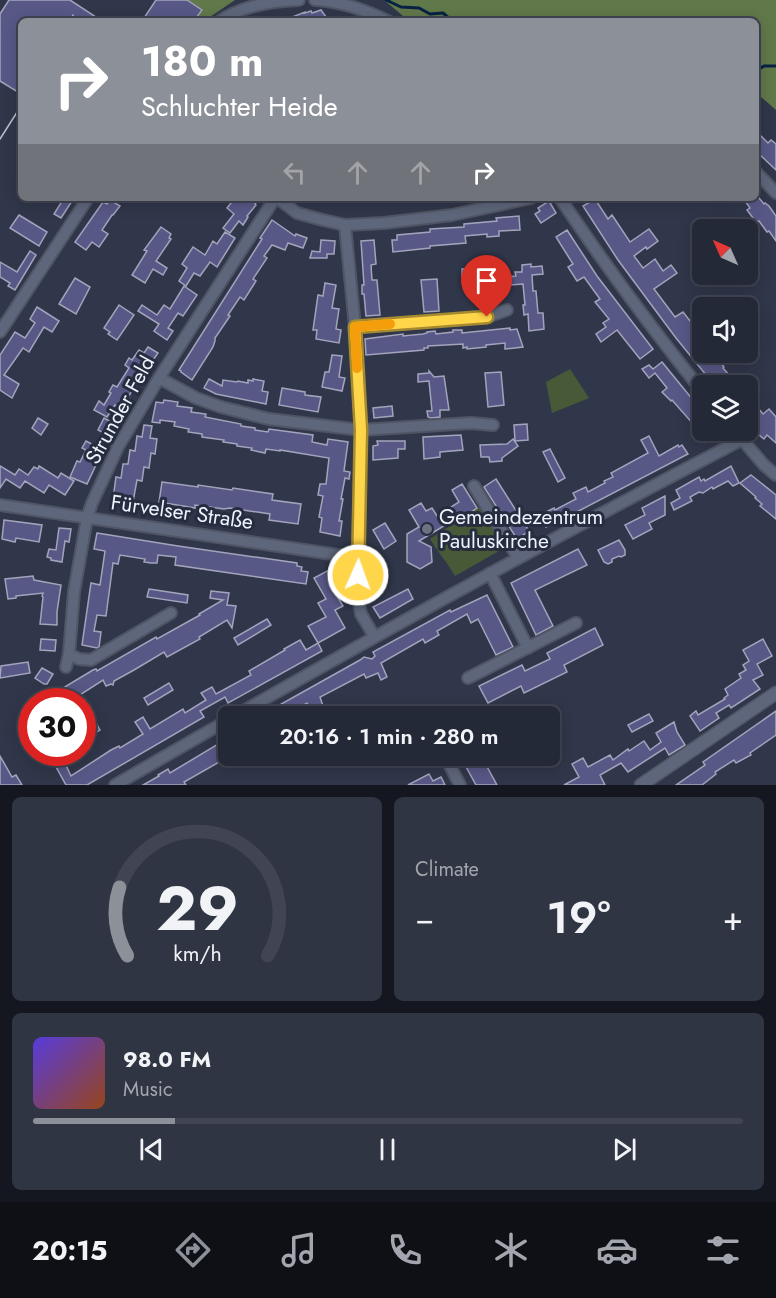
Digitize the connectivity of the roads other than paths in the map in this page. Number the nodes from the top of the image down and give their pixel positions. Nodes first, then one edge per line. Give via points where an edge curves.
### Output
1 (299, 0) edge
2 (315, 0) edge
3 (224, 18) edge
4 (382, 18) edge
5 (759, 175) edge
6 (776, 193) edge
7 (86, 201) edge
8 (274, 201) edge
9 (280, 201) edge
10 (517, 201) edge
11 (562, 201) edge
12 (345, 225) junction
13 (507, 310) dead end
14 (355, 327) junction
15 (0, 332) edge
16 (159, 378) junction
17 (692, 378) edge
18 (493, 425) dead end
19 (361, 430) junction
20 (739, 441) edge
21 (742, 441) edge
22 (776, 475) edge
23 (474, 486) dead end
24 (0, 505) edge
25 (87, 518) junction
26 (358, 558) junction
27 (518, 558) junction
28 (490, 573) junction
29 (171, 612) dead end
30 (576, 623) dead end
31 (374, 636) junction
32 (528, 648) junction
33 (69, 654) junction
34 (66, 667) dead end
35 (468, 678) dead end
36 (776, 693) edge
37 (252, 706) edge
38 (218, 726) edge
39 (450, 766) edge
40 (114, 785) edge
41 (460, 785) edge
42 (640, 785) edge

1 - 3 street via 245,9
2 - 4 street via 341,3
5 - 6 street
7 - 15 street
8 - 16 street, Strunder Feld
9 - 12 street via 297,213
10 - 12 street via 452,215
11 - 17 street
12 - 14 street
13 - 14 street via 487,317
14 - 19 street
16 - 19 street via 221,407 269,419
16 - 25 street, Strunder Feld via 118,447
18 - 19 street
19 - 26 street
20 - 27 street
21 - 22 street
23 - 27 street
24 - 25 street, Fürvelser Straße
25 - 26 street, Fürvelser Straße
25 - 33 street, Strunder Feld via 74,592
26 - 31 street via 357,592 362,614
27 - 28 street
28 - 31 street
28 - 32 street
29 - 33 street via 91,660
30 - 32 street
31 - 37 street
32 - 35 street
33 - 34 street, Strunder Feld
36 - 42 street
38 - 40 street
39 - 41 street

